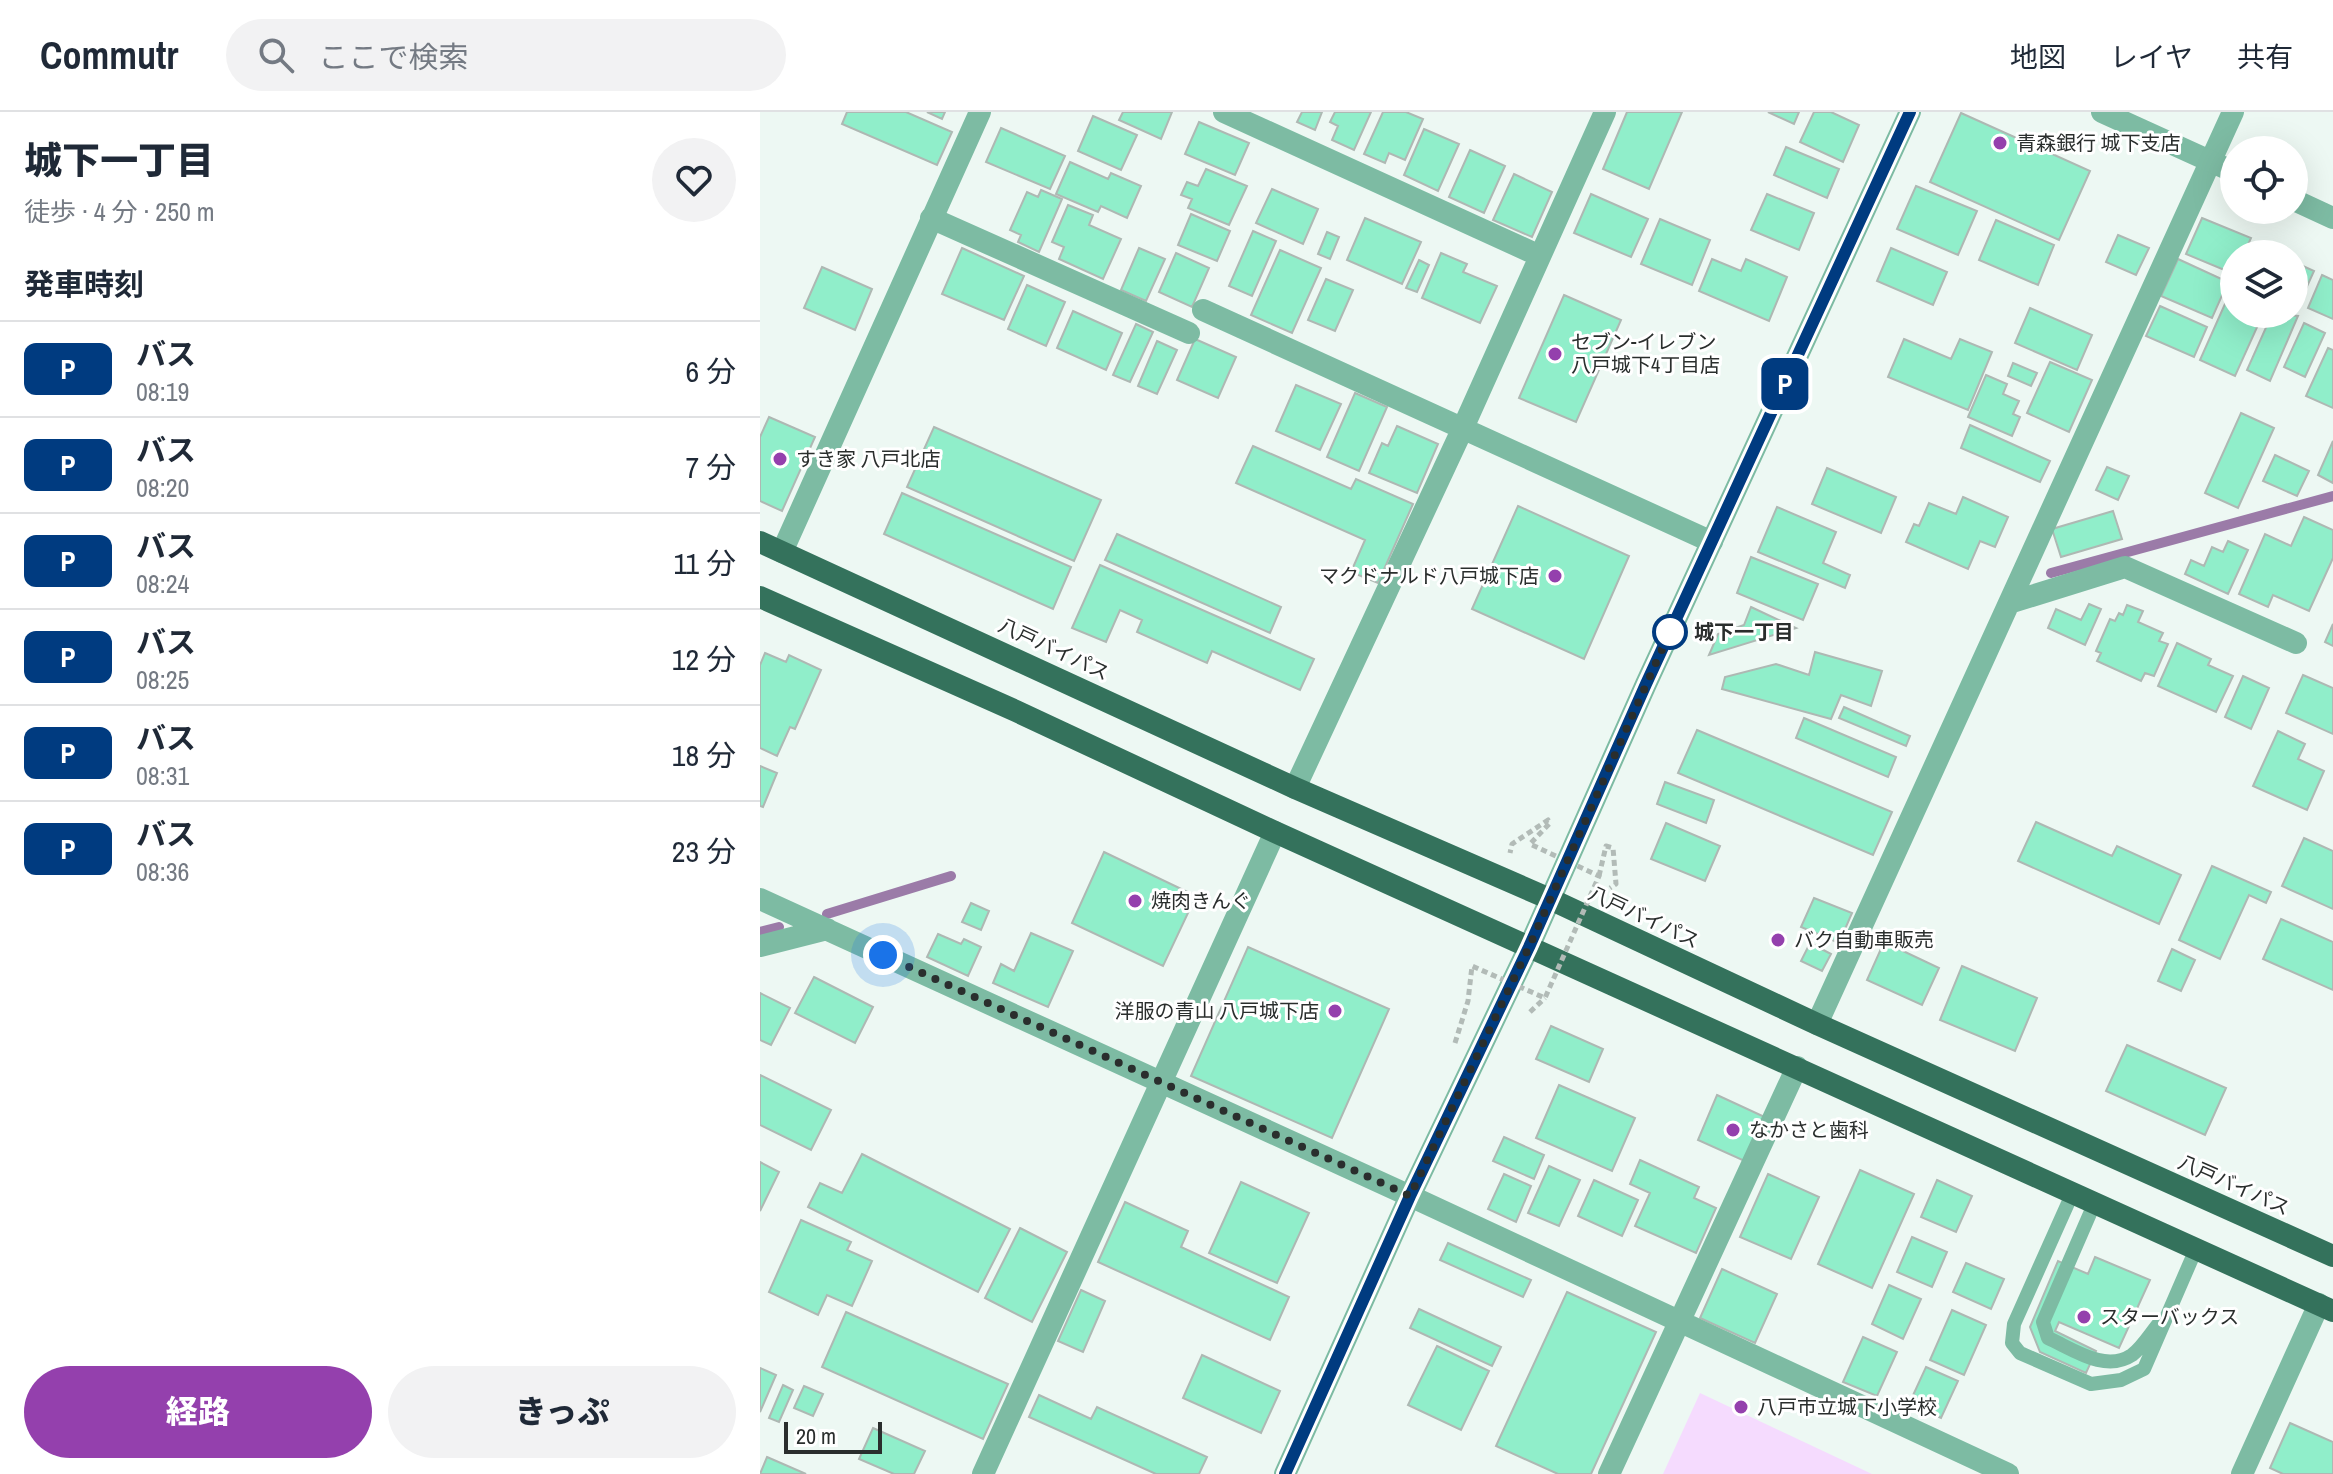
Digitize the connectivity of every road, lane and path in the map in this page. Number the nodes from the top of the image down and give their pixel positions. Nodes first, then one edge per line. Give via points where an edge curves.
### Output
1 (980, 112) edge
2 (1224, 112) edge
3 (1605, 112) edge
4 (1910, 112) edge
5 (2102, 112) edge
6 (2233, 112) edge
7 (2210, 161) junction
8 (2220, 166) edge
9 (2308, 206) edge
10 (931, 218) junction
11 (2333, 218) edge
12 (1540, 256) junction
13 (1203, 310) dead end
14 (1189, 333) dead end
15 (1462, 430) junction
16 (760, 542) edge
17 (1712, 542) junction
18 (782, 552) junction
19 (760, 598) edge
20 (2009, 603) junction
21 (2296, 643) dead end
22 (1295, 788) junction
23 (1275, 832) junction
24 (1510, 853) dead end
25 (1599, 876) junction
26 (1610, 888) dead end
27 (760, 899) edge
28 (1550, 899) junction
29 (827, 929) junction
30 (760, 946) edge
31 (1529, 947) junction
32 (1817, 1024) junction
33 (1455, 1043) dead end
34 (1797, 1067) junction
35 (1162, 1083) junction
36 (2073, 1192) junction
37 (1410, 1196) junction
38 (2095, 1202) junction
39 (2196, 1249) junction
40 (2333, 1256) edge
41 (2326, 1307) edge
42 (2169, 1311) junction
43 (1679, 1323) junction
44 (983, 1474) edge
45 (1285, 1474) edge
46 (1609, 1474) edge
47 (2008, 1474) edge
48 (2242, 1474) edge

1 - 10 street
2 - 12 street
3 - 12 street
4 - 17 street
5 - 7 street
6 - 7 street
7 - 8 street
7 - 20 street
9 - 11 street
10 - 14 street
10 - 18 street
12 - 15 street
13 - 15 street
15 - 17 street
15 - 22 street
16 - 18 highway, 八戸バイパス
17 - 28 street
18 - 22 highway, 八戸バイパス
19 - 23 highway
20 - 21 street via 2125,567
20 - 32 street
22 - 28 highway, 八戸バイパス
23 - 31 highway
23 - 35 street
24 - 25 path, bridge via 1512,844 1548,820 1547,829 1530,844
25 - 26 path via 1606,846 1613,848 1616,884
25 - 33 path, bridge via 1545,998 1472,966
27 - 29 street
28 - 31 street
28 - 32 highway, 八戸バイパス
29 - 30 street
29 - 35 street
31 - 34 highway
31 - 37 street
32 - 40 highway, 八戸バイパス
34 - 36 highway
34 - 43 street
35 - 37 street
35 - 44 street
36 - 38 highway
36 - 42 lane via 2014,1324 2016,1350 2091,1384 2111,1383 2144,1369
37 - 43 street
37 - 45 street
38 - 39 highway
38 - 42 lane via 2043,1322 2048,1338 2112,1362 2134,1354
39 - 41 highway
39 - 42 lane
41 - 48 street
43 - 46 street
43 - 47 street

